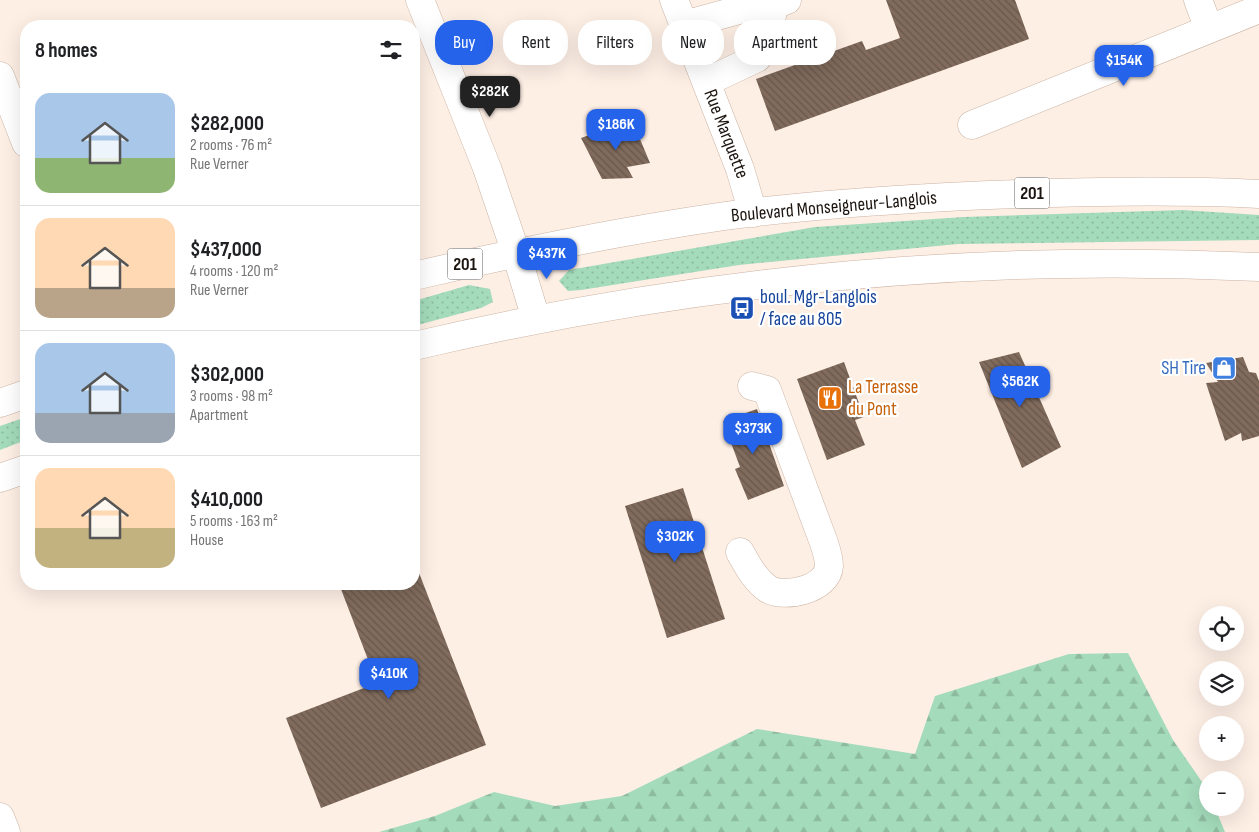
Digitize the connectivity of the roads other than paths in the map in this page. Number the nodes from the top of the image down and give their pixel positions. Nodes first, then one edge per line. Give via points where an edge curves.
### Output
1 (420, 0) edge
2 (674, 0) edge
3 (1198, 0) edge
4 (780, 2) edge
5 (1259, 9) edge
6 (682, 20) edge
7 (702, 20) edge
8 (1209, 29) junction
9 (699, 65) edge
10 (0, 76) edge
11 (706, 82) junction
12 (972, 126) dead end
13 (20, 128) edge
14 (1259, 194) edge
15 (753, 213) junction
16 (516, 253) junction
17 (1259, 267) edge
18 (420, 275) edge
19 (536, 319) junction
20 (420, 345) edge
21 (752, 386) dead end
22 (20, 396) edge
23 (0, 403) edge
24 (20, 471) edge
25 (0, 478) edge
26 (740, 552) dead end
27 (0, 817) edge
28 (6, 832) edge

1 - 16 main road via 487,168
2 - 6 main road, Rue Marquette
3 - 8 main road
4 - 7 main road
4 - 11 main road via 766,47 757,58
5 - 8 main road
8 - 12 main road
9 - 11 main road, Rue Marquette
10 - 13 main road
11 - 15 main road, Rue Marquette via 740,169
14 - 15 main road, Boulevard Monseigneur-Langlois / 201 via 1164,191 1024,193
15 - 16 main road, Boulevard Monseigneur-Langlois / 201
16 - 18 main road, Boulevard Monseigneur-Langlois / 201
16 - 19 main road
17 - 19 main road via 1057,264 910,270 730,288
19 - 20 main road
21 - 26 main road via 767,390 824,543 829,566 822,581 806,590 787,593 770,590 756,579
22 - 23 main road
24 - 25 main road
27 - 28 main road

